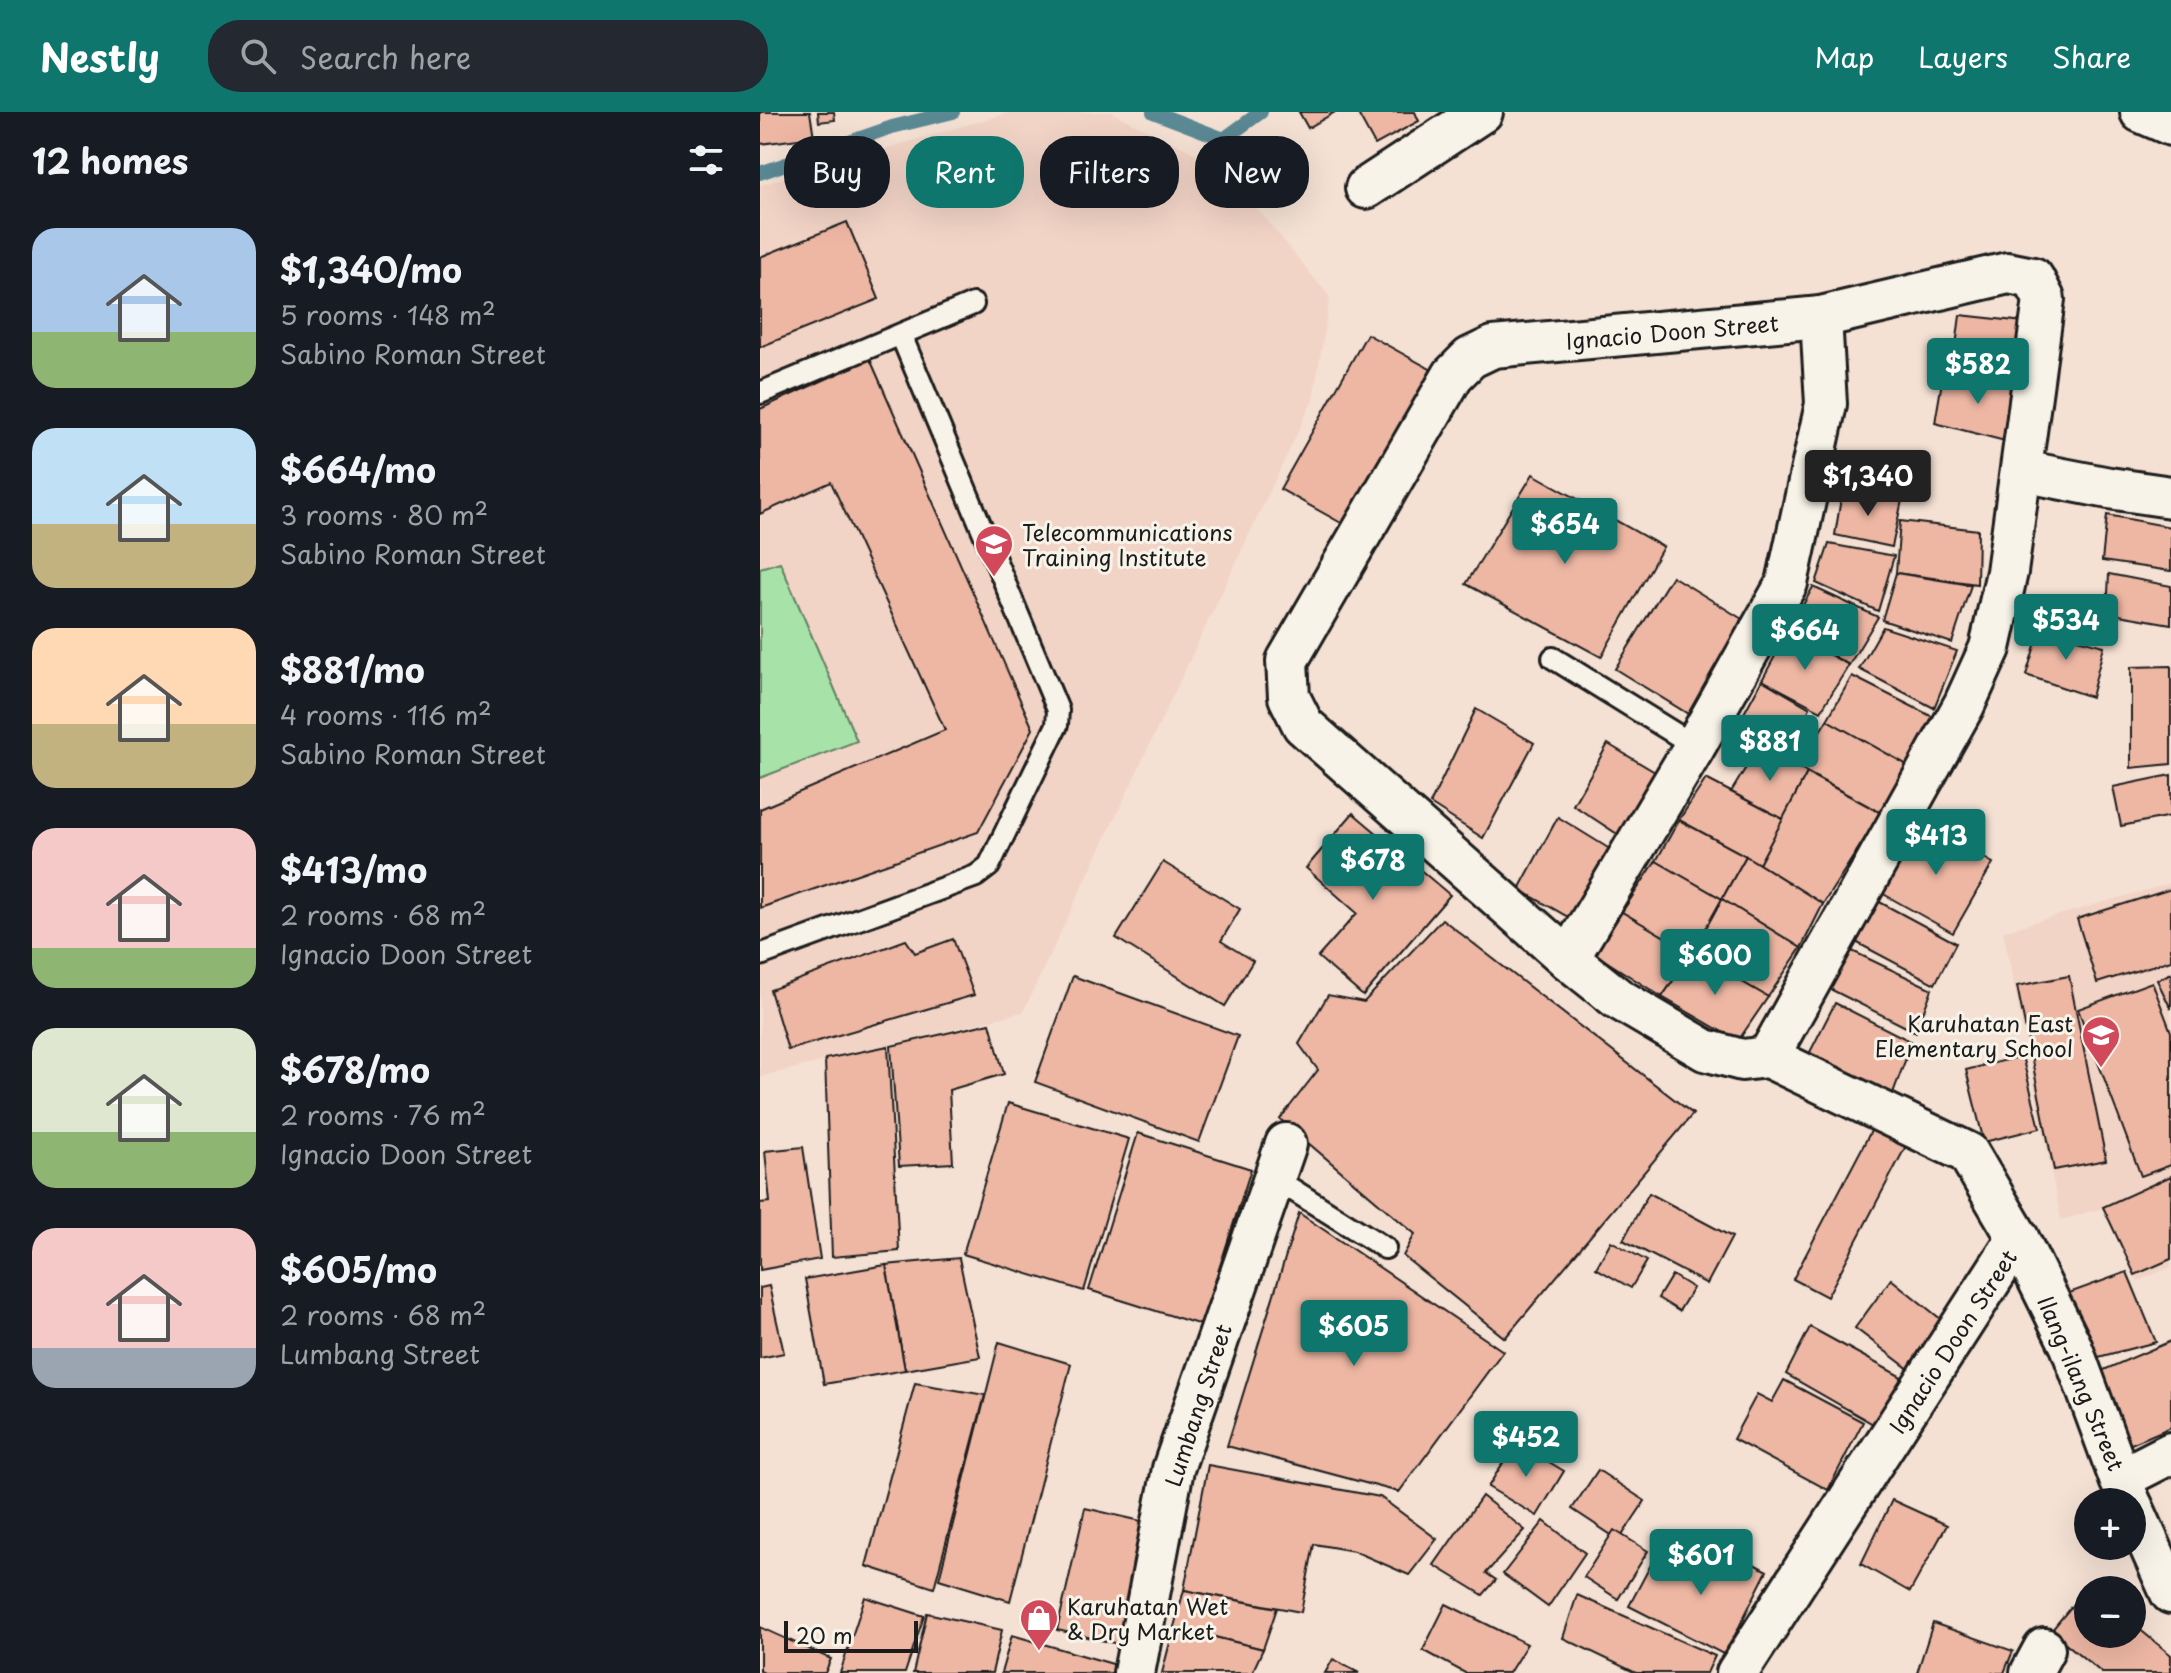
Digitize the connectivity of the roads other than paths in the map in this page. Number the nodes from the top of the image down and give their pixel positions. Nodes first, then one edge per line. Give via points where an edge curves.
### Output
1 (1482, 112) edge
2 (2141, 112) edge
3 (2171, 125) edge
4 (1366, 188) dead end
5 (973, 304) dead end
6 (1821, 317) junction
7 (901, 335) junction
8 (760, 393) edge
9 (2022, 471) junction
10 (2171, 497) edge
11 (1553, 658) dead end
12 (1695, 746) junction
13 (760, 955) edge
14 (1568, 959) junction
15 (1768, 1057) junction
16 (1280, 1161) joint
17 (2018, 1238) junction
18 (1385, 1248) dead end
19 (2171, 1453) edge
20 (2124, 1488) edge
21 (2135, 1488) edge
22 (2146, 1538) edge
23 (2171, 1593) edge
24 (1134, 1673) edge
25 (1737, 1673) edge

1 - 4 street
2 - 3 street
5 - 7 lane
6 - 9 street, Ignacio Doon Street via 2008,273 2033,278 2044,299
6 - 12 street via 1826,404 1787,583
6 - 14 street, Ignacio Doon Street via 1493,347 1470,358 1453,375 1287,661 1289,697 1303,725
7 - 8 lane
7 - 13 lane via 1058,710 1057,725 989,866 976,876
9 - 10 street
9 - 15 street, Ignacio Doon Street via 1990,648 1964,705
11 - 12 lane
12 - 14 street
14 - 15 street, Ignacio Doon Street via 1617,998 1705,1050 1742,1060
15 - 17 street, Ignacio Doon Street via 1968,1153
16 - 18 lane
16 - 24 street, Lumbang Street via 1173,1469
17 - 20 street, Ilang-ilang Street via 2071,1346
17 - 25 street, Ignacio Doon Street
19 - 21 street, Ilang-ilang Street
22 - 23 street

